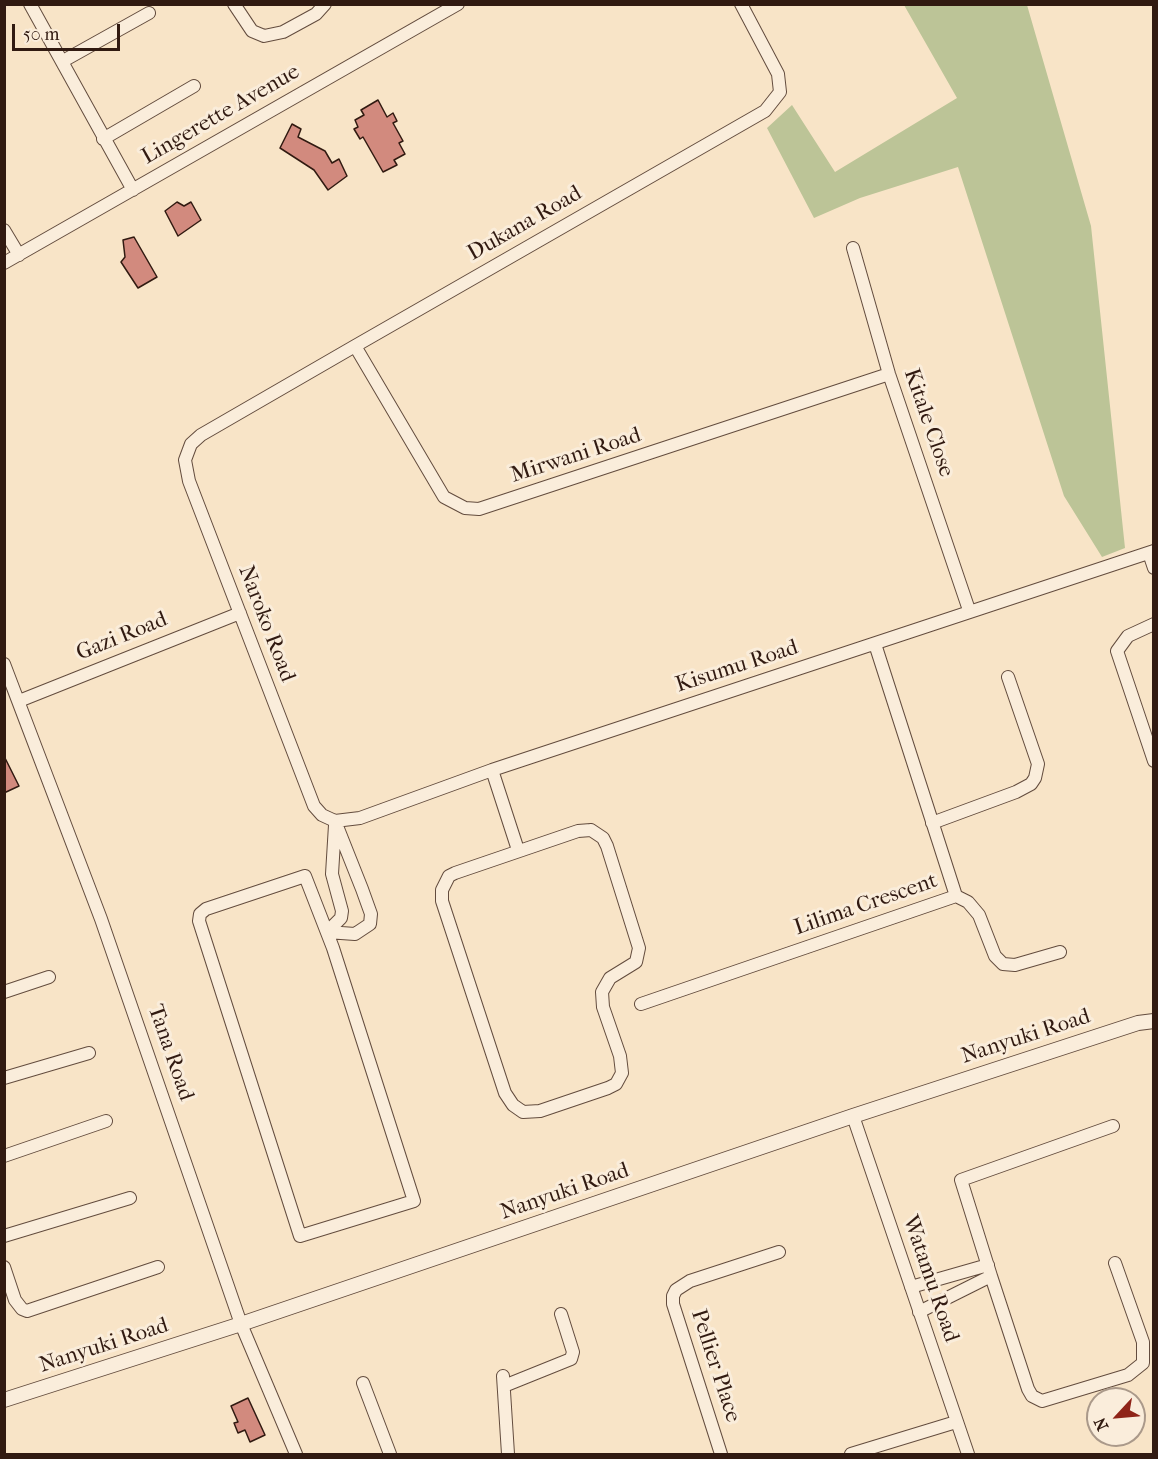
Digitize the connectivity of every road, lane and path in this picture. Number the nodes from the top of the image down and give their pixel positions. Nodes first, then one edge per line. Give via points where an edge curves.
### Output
1 (30, 4) edge
2 (234, 4) edge
3 (324, 4) edge
4 (458, 4) edge
5 (741, 4) edge
6 (149, 13) dead end
7 (63, 61) junction
8 (194, 86) dead end
9 (104, 139) junction
10 (133, 190) junction
11 (4, 230) edge
12 (853, 248) dead end
13 (19, 255) junction
14 (4, 263) edge
15 (355, 346) junction
16 (889, 375) junction
17 (201, 435) joint
18 (1151, 552) edge
19 (1154, 568) edge
20 (969, 610) junction
21 (240, 613) junction
22 (1154, 624) edge
23 (875, 644) junction
24 (4, 664) edge
25 (1008, 677) dead end
26 (19, 700) junction
27 (1154, 762) edge
28 (492, 770) junction
29 (335, 821) junction
30 (932, 823) junction
31 (518, 850) junction
32 (956, 896) junction
33 (327, 932) junction
34 (1060, 952) dead end
35 (50, 977) dead end
36 (4, 992) edge
37 (641, 1004) dead end
38 (1154, 1013) edge
39 (1154, 1021) edge
40 (1138, 1023) junction
41 (89, 1053) dead end
42 (4, 1078) edge
43 (853, 1116) junction
44 (106, 1120) dead end
45 (1113, 1126) dead end
46 (4, 1155) edge
47 (130, 1198) dead end
48 (4, 1236) edge
49 (779, 1252) dead end
50 (1114, 1263) dead end
51 (4, 1267) edge
52 (158, 1267) dead end
53 (989, 1270) junction
54 (911, 1287) junction
55 (919, 1312) junction
56 (561, 1314) dead end
57 (241, 1324) junction
58 (363, 1383) dead end
59 (4, 1400) edge
60 (956, 1422) junction
61 (293, 1454) edge
62 (390, 1455) edge
63 (508, 1455) edge
64 (721, 1455) edge
65 (851, 1455) edge
66 (968, 1455) edge

1 - 7 street
2 - 3 street via 252,31 264,36 283,32 316,14
4 - 10 street, Lingerette Avenue
5 - 15 street, Dukana Road via 778,74 780,92 765,111
6 - 7 street
7 - 9 street
8 - 9 street
9 - 10 street
10 - 13 street, Lingerette Avenue
11 - 13 street
12 - 16 street, Kitale Close
13 - 14 street, Lingerette Avenue
15 - 16 street, Mirwani Road via 444,496 465,508 479,509
15 - 17 street, Dukana Road
16 - 20 street, Kitale Close
17 - 21 street, Naroko Road via 187,452 186,469
18 - 19 street
18 - 20 street, Kisumu Road
20 - 23 street, Kisumu Road
21 - 26 street, Gazi Road
21 - 29 street, Naroko Road via 309,796 318,811
22 - 27 street via 1128,636 1117,651
23 - 28 street, Kisumu Road
23 - 30 street, Lilima Crescent
24 - 26 street, Tana Road
25 - 30 street via 1036,755 1035,778 1016,792
26 - 57 street, Tana Road via 101,919
28 - 29 street, Kisumu Road via 360,818
28 - 31 street
29 - 33 street via 332,874 342,911 341,918
29 - 33 street via 362,889 370,924 355,934
30 - 32 street, Lilima Crescent
31 - 31 street via 449,876 442,901 505,1093 518,1109 529,1113 608,1088 620,1078 620,1056 603,1007 602,992 610,978 636,962 639,948 607,846 597,833 578,831
32 - 34 street via 968,902 979,915 995,956 1003,964 1015,965
32 - 37 street, Lilima Crescent
33 - 33 street via 414,1201 300,1236 199,921 206,909 305,876
35 - 36 street
38 - 40 street, Nanyuki Road
39 - 40 street, Nanyuki Road
40 - 43 street, Nanyuki Road
41 - 42 street
43 - 54 street, Watamu Road
43 - 57 street, Nanyuki Road
44 - 46 street
45 - 53 street via 961,1180
47 - 48 street
49 - 64 street, Pellier Place via 690,1281 676,1290 673,1304
50 - 53 street via 1143,1342 1143,1363 1128,1376 1042,1401 1028,1389
51 - 52 street via 15,1300 27,1311
53 - 54 street
53 - 55 street
54 - 55 street, Watamu Road
55 - 60 street, Watamu Road
56 - 63 street via 573,1352 571,1359 503,1381
57 - 59 street, Nanyuki Road
57 - 61 street, Tana Road
58 - 62 street
60 - 65 street
60 - 66 street, Watamu Road

